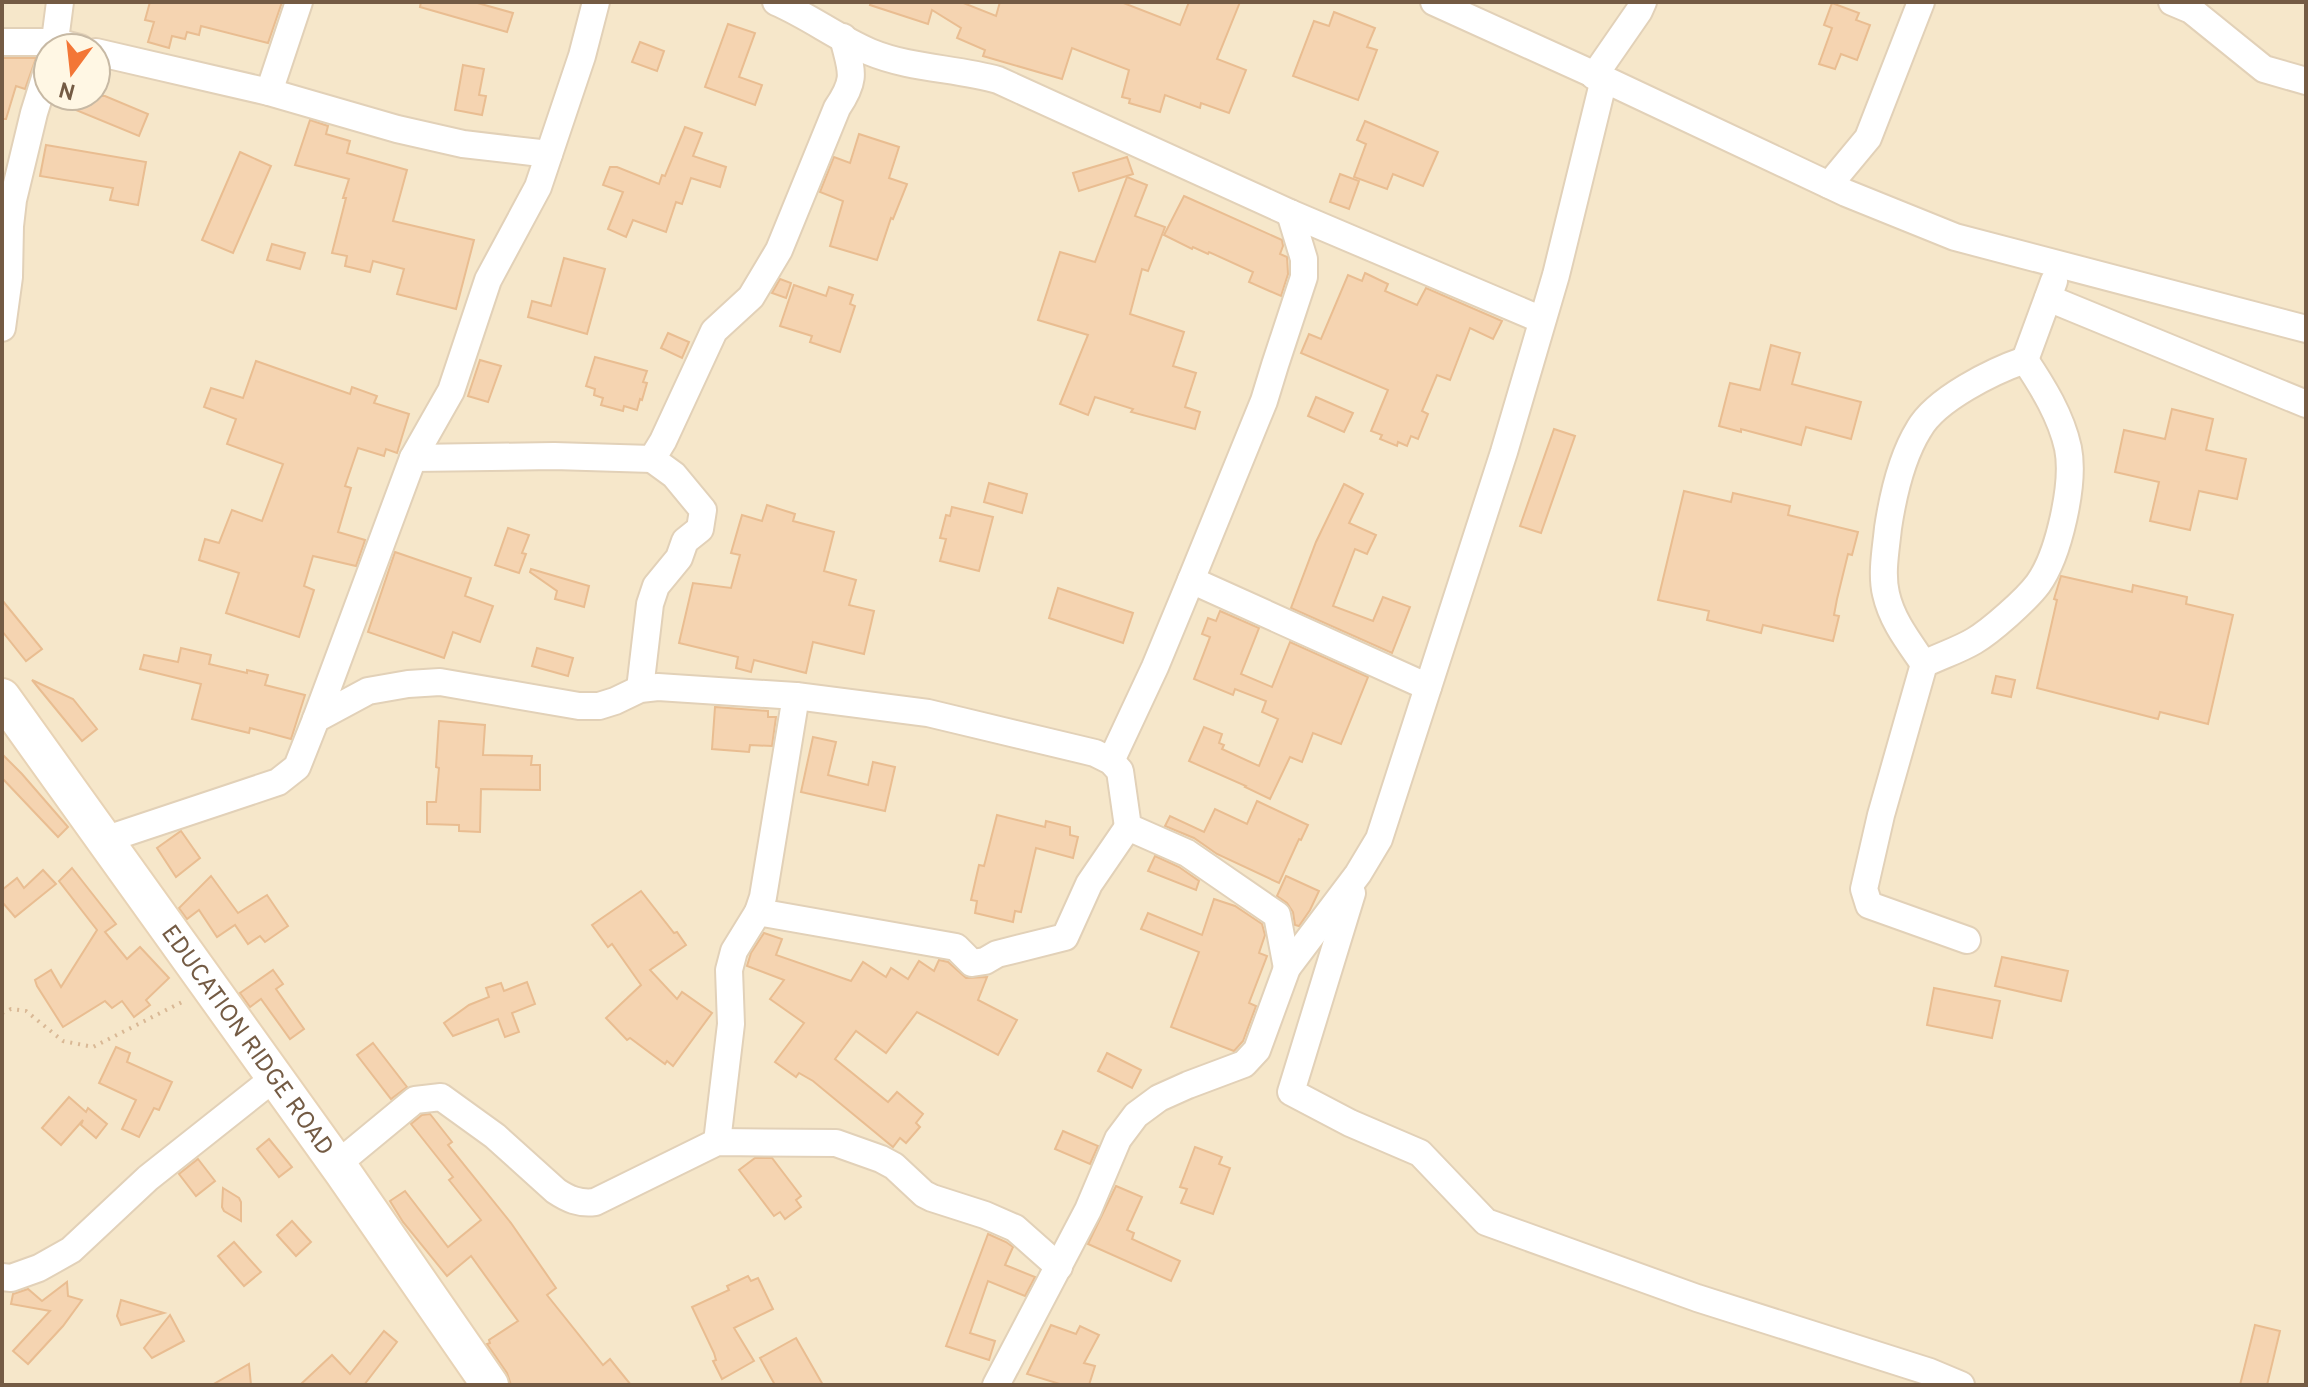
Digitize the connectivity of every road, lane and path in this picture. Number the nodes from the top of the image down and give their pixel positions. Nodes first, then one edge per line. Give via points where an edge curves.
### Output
1 (60, 2) edge
2 (299, 2) edge
3 (596, 2) edge
4 (776, 2) edge
5 (1434, 2) edge
6 (1643, 2) edge
7 (1921, 2) edge
8 (2172, 2) edge
9 (62, 32) edge
10 (843, 37) junction
11 (2, 42) edge
12 (32, 44) edge
13 (112, 56) edge
14 (1599, 77) junction
15 (2306, 81) edge
16 (269, 92) junction
17 (34, 112) edge
18 (549, 154) junction
19 (1829, 185) junction
20 (1290, 213) junction
21 (2060, 266) junction
22 (2048, 298) junction
23 (1542, 320) junction
24 (2, 328) edge
25 (2306, 329) edge
26 (2025, 360) junction
27 (2306, 404) edge
28 (413, 458) junction
29 (652, 459) junction
30 (1191, 580) junction
31 (1924, 664) junction
32 (1428, 687) junction
33 (640, 689) junction
34 (796, 696) junction
35 (2, 697) edge
36 (316, 719) junction
37 (1111, 761) junction
38 (1128, 827) junction
39 (104, 840) junction
40 (1358, 874) junction
41 (758, 912) junction
42 (1967, 940) dead end
43 (1287, 968) junction
44 (210, 988) junction
45 (2, 1013) edge
46 (274, 1078) junction
47 (717, 1142) junction
48 (342, 1171) junction
49 (1059, 1267) junction
50 (2, 1277) edge
51 (490, 1385) edge
52 (996, 1385) edge
53 (1961, 1385) edge

1 - 9 street
2 - 16 street
3 - 18 street
4 - 10 street
5 - 14 street
6 - 14 street
7 - 19 street via 1868,138
8 - 15 street via 2191,10 2264,69
10 - 20 street via 899,61 998,80
10 - 29 street via 852,81 787,234 751,297 714,331
11 - 12 street
13 - 16 street
14 - 19 street
14 - 23 street
16 - 18 street via 463,144
17 - 24 street via 13,200
18 - 28 street via 530,204 488,280 451,391
19 - 21 street via 1955,237
20 - 23 street
20 - 30 street via 1304,277 1264,401
21 - 22 street
21 - 25 street
22 - 26 street
22 - 27 street
23 - 32 street
26 - 31 street via 1965,388 1920,427 1892,500 1886,592 1895,622
26 - 31 street via 2050,399 2068,447 2067,505 2052,555 2039,582 2017,606 1975,641
28 - 29 street
28 - 36 street
29 - 33 street via 674,475 703,510 700,529 685,541 679,558 656,586
30 - 32 street
30 - 37 street
31 - 42 street via 1864,889 1869,905
32 - 40 street via 1379,839
33 - 34 street
33 - 36 street via 599,706 579,706 440,682 408,684 368,691
34 - 37 street via 928,713
34 - 41 street
35 - 39 main road, EDUCATION RIDGE ROAD
36 - 39 street via 297,767 278,782
37 - 38 street via 1120,771
38 - 41 street via 1089,884 1065,937 985,961 972,963 956,947
38 - 43 street via 1187,853 1277,915
39 - 44 main road, EDUCATION RIDGE ROAD
40 - 43 street
40 - 53 street via 1291,1092 1420,1153 1486,1222
41 - 47 street via 734,951 729,970 731,1024
43 - 49 street via 1257,1050 1244,1064 1159,1098 1136,1115 1118,1139
44 - 45 path via 93,1047 63,1041 26,1011
44 - 46 main road, EDUCATION RIDGE ROAD
46 - 48 main road, EDUCATION RIDGE ROAD
46 - 50 street via 148,1178 71,1250 39,1268
47 - 48 street via 585,1203 556,1191 441,1097 424,1097 346,1157
47 - 49 street via 836,1143 864,1152 894,1166 924,1194 1015,1228
48 - 51 main road, EDUCATION RIDGE ROAD
49 - 52 street

